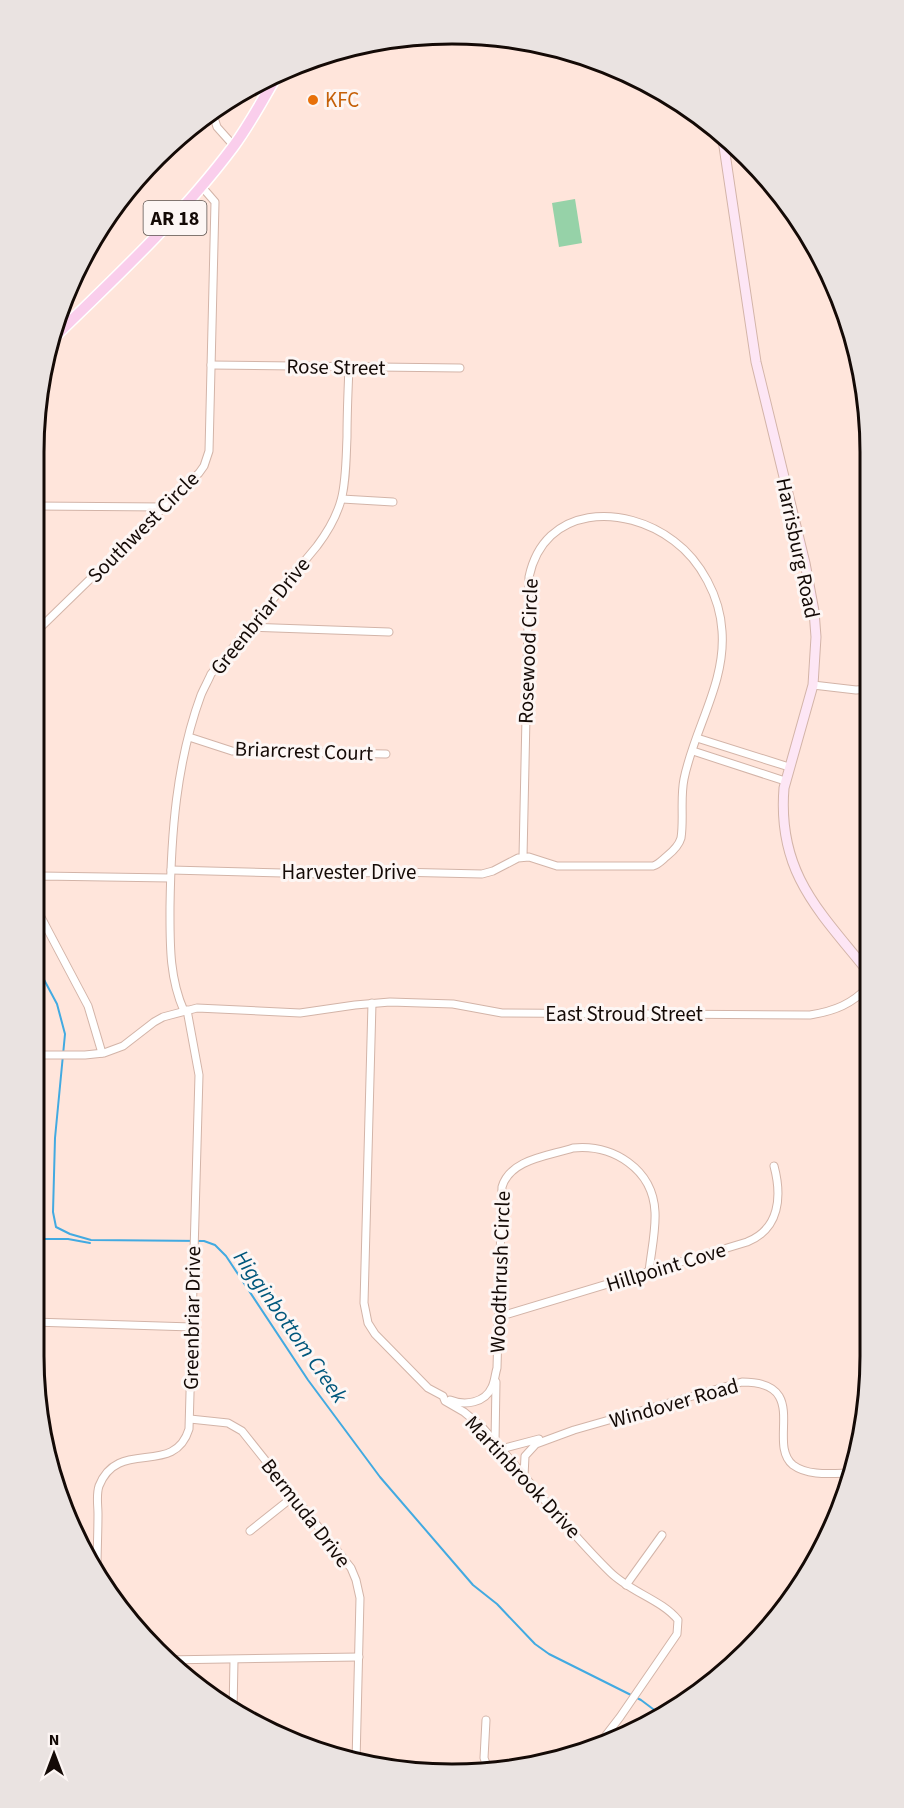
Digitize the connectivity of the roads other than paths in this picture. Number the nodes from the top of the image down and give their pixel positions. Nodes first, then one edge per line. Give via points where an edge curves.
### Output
1 (270, 87) edge
2 (215, 120) edge
3 (234, 146) junction
4 (724, 148) edge
5 (202, 187) junction
6 (63, 329) edge
7 (211, 365) junction
8 (349, 367) junction
9 (460, 368) dead end
10 (342, 499) junction
11 (393, 502) dead end
12 (44, 506) edge
13 (164, 507) junction
14 (44, 622) edge
15 (249, 627) junction
16 (389, 632) dead end
17 (813, 685) junction
18 (860, 690) edge
19 (189, 736) junction
20 (697, 738) junction
21 (693, 751) junction
22 (386, 754) dead end
23 (789, 767) junction
24 (785, 781) junction
25 (523, 857) junction
26 (171, 874) junction
27 (44, 876) edge
28 (44, 923) edge
29 (860, 962) edge
30 (860, 995) edge
31 (372, 1003) junction
32 (185, 1010) junction
33 (102, 1053) junction
34 (44, 1054) edge
35 (774, 1166) dead end
36 (649, 1272) junction
37 (498, 1317) junction
38 (44, 1322) edge
39 (192, 1327) junction
40 (497, 1368) junction
41 (442, 1396) junction
42 (190, 1419) junction
43 (574, 1430) junction
44 (495, 1442) junction
45 (501, 1449) junction
46 (844, 1473) edge
47 (525, 1476) junction
48 (294, 1496) junction
49 (250, 1531) dead end
50 (662, 1535) dead end
51 (97, 1558) edge
52 (626, 1585) junction
53 (359, 1657) junction
54 (234, 1659) junction
55 (179, 1660) edge
56 (233, 1701) edge
57 (486, 1720) dead end
58 (608, 1733) edge
59 (356, 1753) edge
60 (486, 1763) edge

1 - 3 main road, AR 18
2 - 3 street
3 - 5 main road, AR 18
4 - 17 main road, Harrisburg Road via 756,362 810,586 816,637
5 - 6 main road, AR 18
5 - 7 street, Southwest Circle via 215,202
7 - 8 street, Rose Street
7 - 13 street, Southwest Circle via 208,457 199,473
8 - 9 street, Rose Street
8 - 10 street, Greenbriar Drive
10 - 11 street
10 - 15 street, Greenbriar Drive via 323,538
12 - 13 street
13 - 14 street, Southwest Circle
15 - 16 street
15 - 19 street, Greenbriar Drive via 210,674
17 - 18 street
17 - 23 main road, Harrisburg Road
19 - 22 street, Briarcrest Court via 232,751
19 - 26 street, Greenbriar Drive via 174,811
20 - 21 street, Rosewood Circle
20 - 23 street
20 - 25 street, Rosewood Circle via 723,649 719,611 701,569 674,541 646,526 608,517 576,519 564,525 536,554 529,577
21 - 24 street
21 - 25 street, Rosewood Circle via 683,781 681,840 658,865 557,866
23 - 24 main road, Harrisburg Road
24 - 29 main road, Harrisburg Road via 783,822 793,867 814,904
25 - 26 street, Harvester Drive via 482,874
26 - 27 street, Harvester Drive
26 - 32 street, Greenbriar Drive via 170,964
28 - 33 street via 87,1006
30 - 31 street, East Stroud Street via 843,1007 810,1015 512,1014 453,1004
31 - 32 street, East Stroud Street via 282,1014
31 - 41 street, Martinbrook Drive via 365,1311 375,1334 428,1388
32 - 33 street, East Stroud Street via 154,1022 123,1046
32 - 39 street, Greenbriar Drive via 199,1075
33 - 34 street, East Stroud Street
35 - 36 street, Hillpoint Cove via 779,1186 776,1211 770,1226 760,1236
36 - 37 street, Hillpoint Cove
36 - 37 street, Woodthrush Circle via 655,1210 646,1182 632,1164 612,1152 573,1148 518,1166 504,1179
37 - 40 street, Woodthrush Circle
38 - 39 street
39 - 42 street, Greenbriar Drive
40 - 41 street, Woodthrush Circle via 492,1387 476,1401 462,1404
40 - 44 street, Woodthrush Circle
41 - 44 street, Martinbrook Drive
42 - 48 street, Bermuda Drive via 228,1423 242,1431
42 - 51 street, Greenbriar Drive via 186,1437 170,1452 154,1458 127,1459 114,1466 102,1480 97,1500
43 - 45 street, Windover Road
43 - 46 street, Windover Road via 742,1382 754,1382 770,1388 781,1400 784,1450 793,1465 814,1472
43 - 47 street, Windover Road via 533,1445 525,1456
44 - 45 street, Martinbrook Drive
45 - 47 street, Martinbrook Drive
47 - 52 street, Martinbrook Drive via 599,1562
48 - 49 street
48 - 53 street, Bermuda Drive via 354,1575 360,1598
50 - 52 street
52 - 58 street, Martinbrook Drive via 673,1614 679,1623 677,1634
53 - 54 street
53 - 59 street, Bermuda Drive
54 - 55 street
54 - 56 street
57 - 60 street

